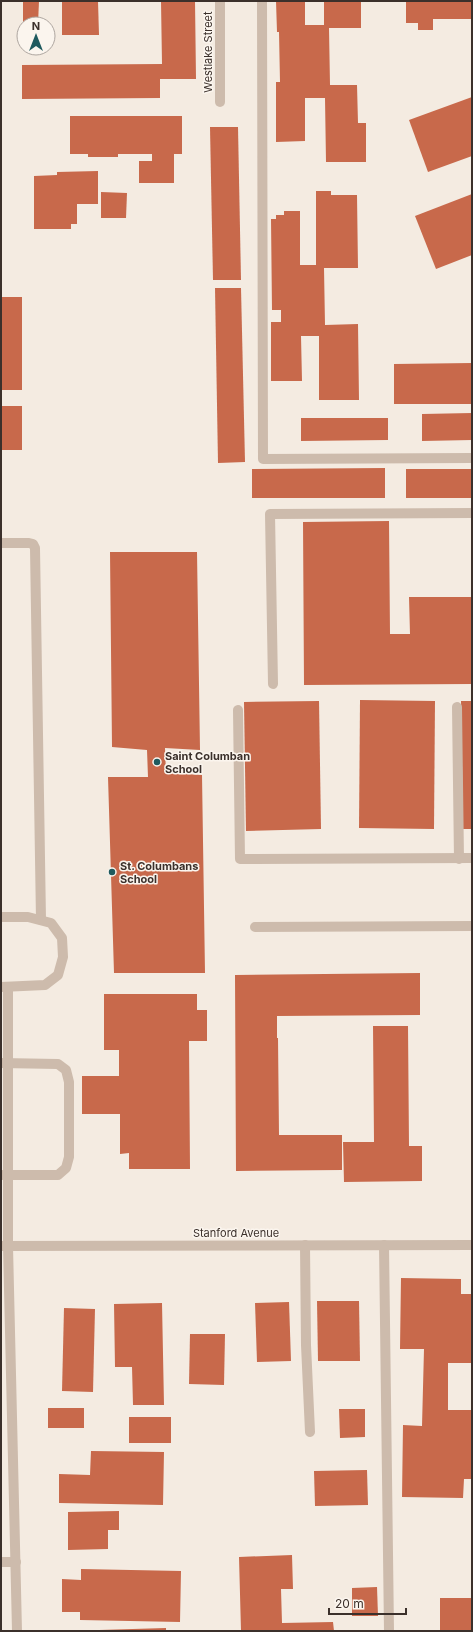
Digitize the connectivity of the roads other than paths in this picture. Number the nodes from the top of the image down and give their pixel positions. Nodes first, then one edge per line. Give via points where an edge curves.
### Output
1 (220, 1) edge
2 (262, 1) edge
3 (220, 102) dead end
4 (472, 458) edge
5 (472, 513) edge
6 (1, 543) edge
7 (273, 684) dead end
8 (457, 707) dead end
9 (238, 710) dead end
10 (459, 858) junction
11 (472, 858) edge
12 (1, 917) edge
13 (41, 920) junction
14 (472, 926) edge
15 (254, 927) dead end
16 (4, 987) edge
17 (4, 1063) edge
18 (4, 1175) edge
19 (305, 1245) junction
20 (384, 1245) junction
21 (472, 1245) edge
22 (4, 1246) edge
23 (310, 1432) dead end
24 (1, 1562) edge
25 (16, 1562) junction
26 (17, 1631) edge
27 (389, 1631) edge

1 - 3 street, Westlake Street
2 - 4 street via 264,459
5 - 7 street via 270,514
6 - 13 street via 29,543 35,548
8 - 10 street
9 - 10 street via 240,859
10 - 11 street
12 - 13 street via 28,917
13 - 16 street via 51,923 62,938 63,957 58,975 45,985
14 - 15 street
16 - 17 street
17 - 18 street
17 - 18 street via 58,1064 66,1070 69,1082 69,1157 66,1168 58,1175
18 - 22 street
19 - 20 street, Stanford Avenue
19 - 22 street, Stanford Avenue
19 - 23 street
20 - 21 street, Stanford Avenue
20 - 27 street
22 - 25 street
24 - 25 street
25 - 26 street

